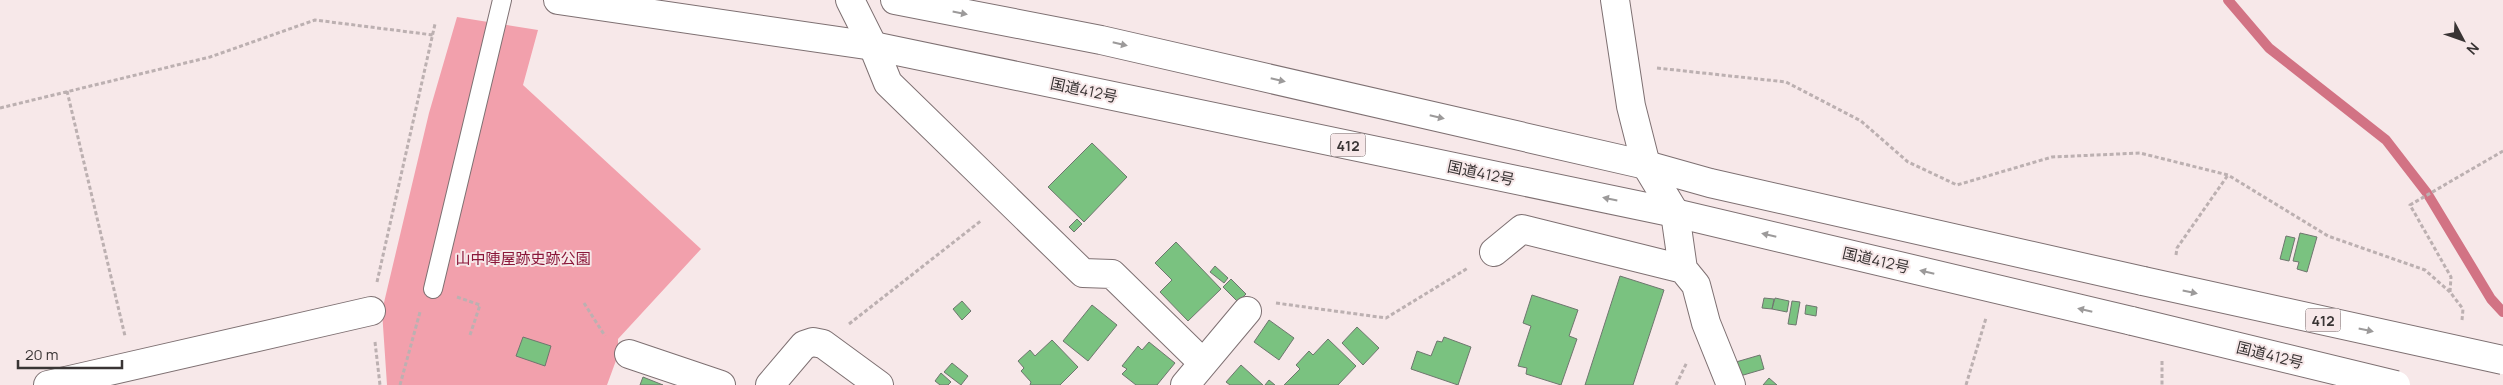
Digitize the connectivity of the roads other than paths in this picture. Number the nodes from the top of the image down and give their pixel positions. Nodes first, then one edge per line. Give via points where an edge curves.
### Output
1 (502, 0) edge
2 (558, 0) edge
3 (850, 0) edge
4 (895, 0) edge
5 (1614, 0) edge
6 (873, 46) junction
7 (1646, 165) junction
8 (1675, 213) junction
9 (1494, 252) road end
10 (1683, 269) junction
11 (433, 289) road end
12 (371, 311) road end
13 (1247, 311) road end
14 (629, 354) road end
15 (2503, 360) edge
16 (1202, 362) junction
17 (48, 385) edge
18 (721, 385) edge
19 (770, 385) edge
20 (879, 385) edge
21 (1185, 385) edge
22 (1731, 385) edge
23 (2396, 385) edge

1 - 11 lane
2 - 6 main road, 国道412号 / 412
3 - 6 main road
4 -> 7 main road, 412 via 1101,40
5 - 7 main road via 1631,106
8 -> 6 main road, 国道412号 / 412
6 - 16 main road via 888,83 1083,274 1112,274
7 - 8 main road
7 -> 15 main road, 412, bridge via 1719,185
8 - 10 main road
23 -> 8 main road, 国道412号 / 412, bridge
9 - 10 main road via 1522,229
10 - 22 main road via 1696,285 1706,323
12 - 17 main road
13 - 16 main road
14 - 18 main road
16 - 21 main road
19 - 20 main road via 804,345 813,342 823,344

